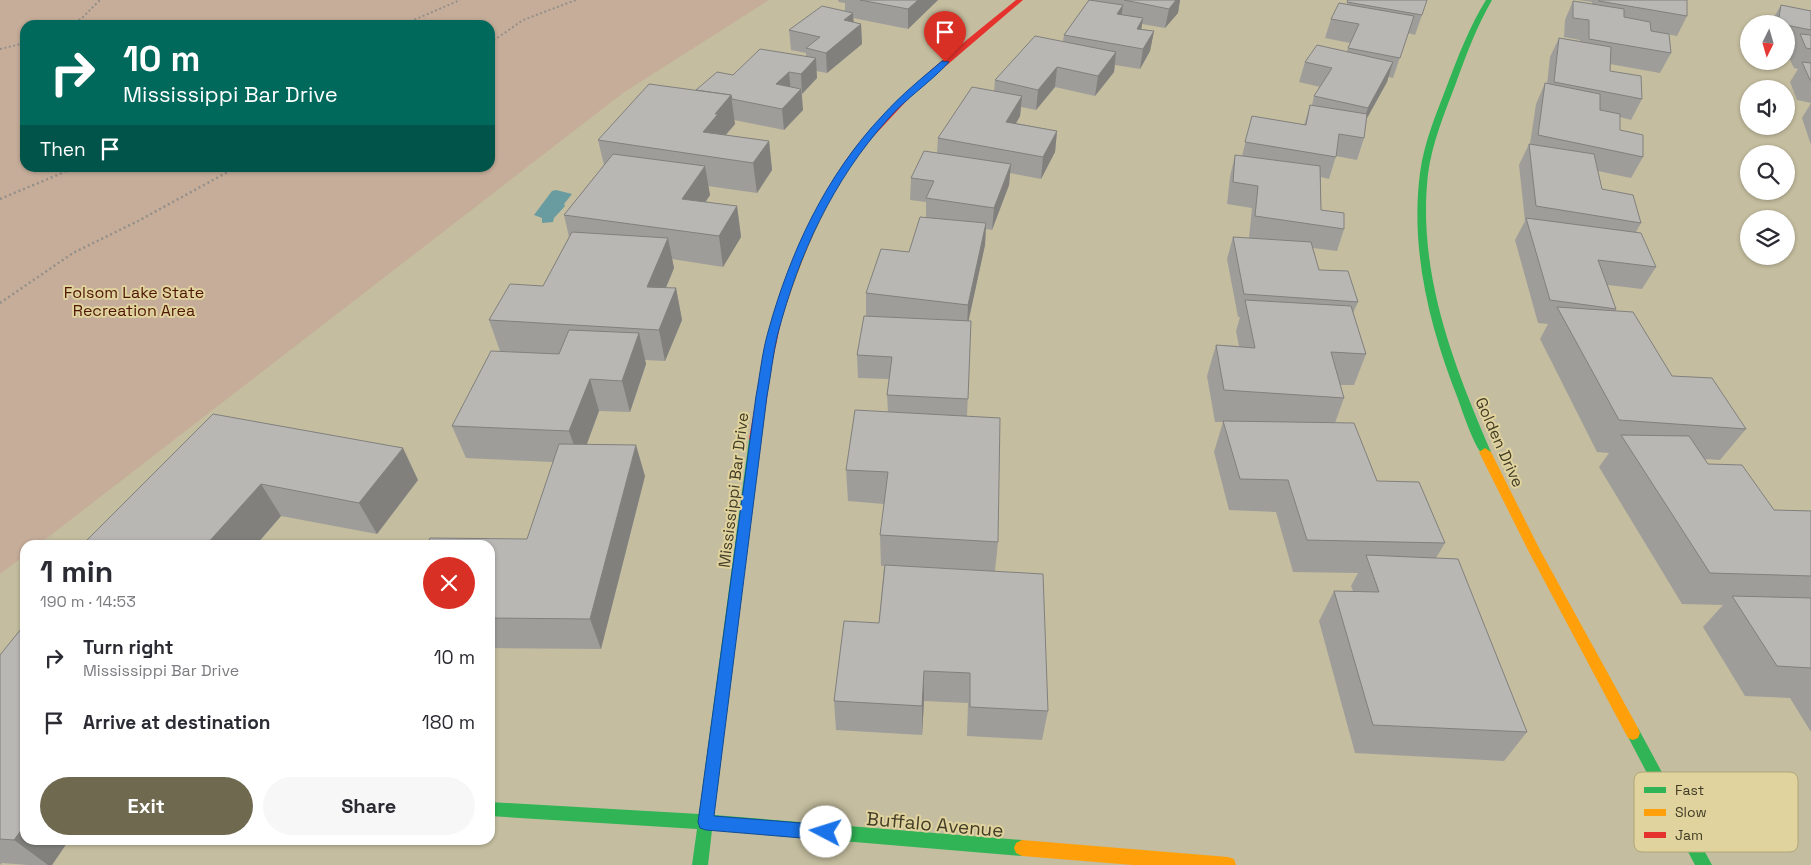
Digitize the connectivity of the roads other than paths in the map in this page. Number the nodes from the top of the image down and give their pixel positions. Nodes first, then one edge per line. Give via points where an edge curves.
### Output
1 (1020, 0) edge
2 (1489, 0) edge
3 (1654, 772) edge
4 (495, 809) edge
5 (706, 822) junction
6 (1697, 852) edge
7 (700, 865) edge
8 (1228, 865) edge
9 (1704, 865) edge

1 - 5 street, Mississippi Bar Drive via 915,87 885,117 844,169 799,254 773,333 762,396
2 - 3 street, Golden Drive via 1475,22 1429,146 1423,187 1423,233 1430,287 1446,350 1465,404 1504,494
4 - 5 street, Buffalo Avenue
5 - 7 street, Mississippi Bar Drive
5 - 8 street, Buffalo Avenue
6 - 9 street, Golden Drive

